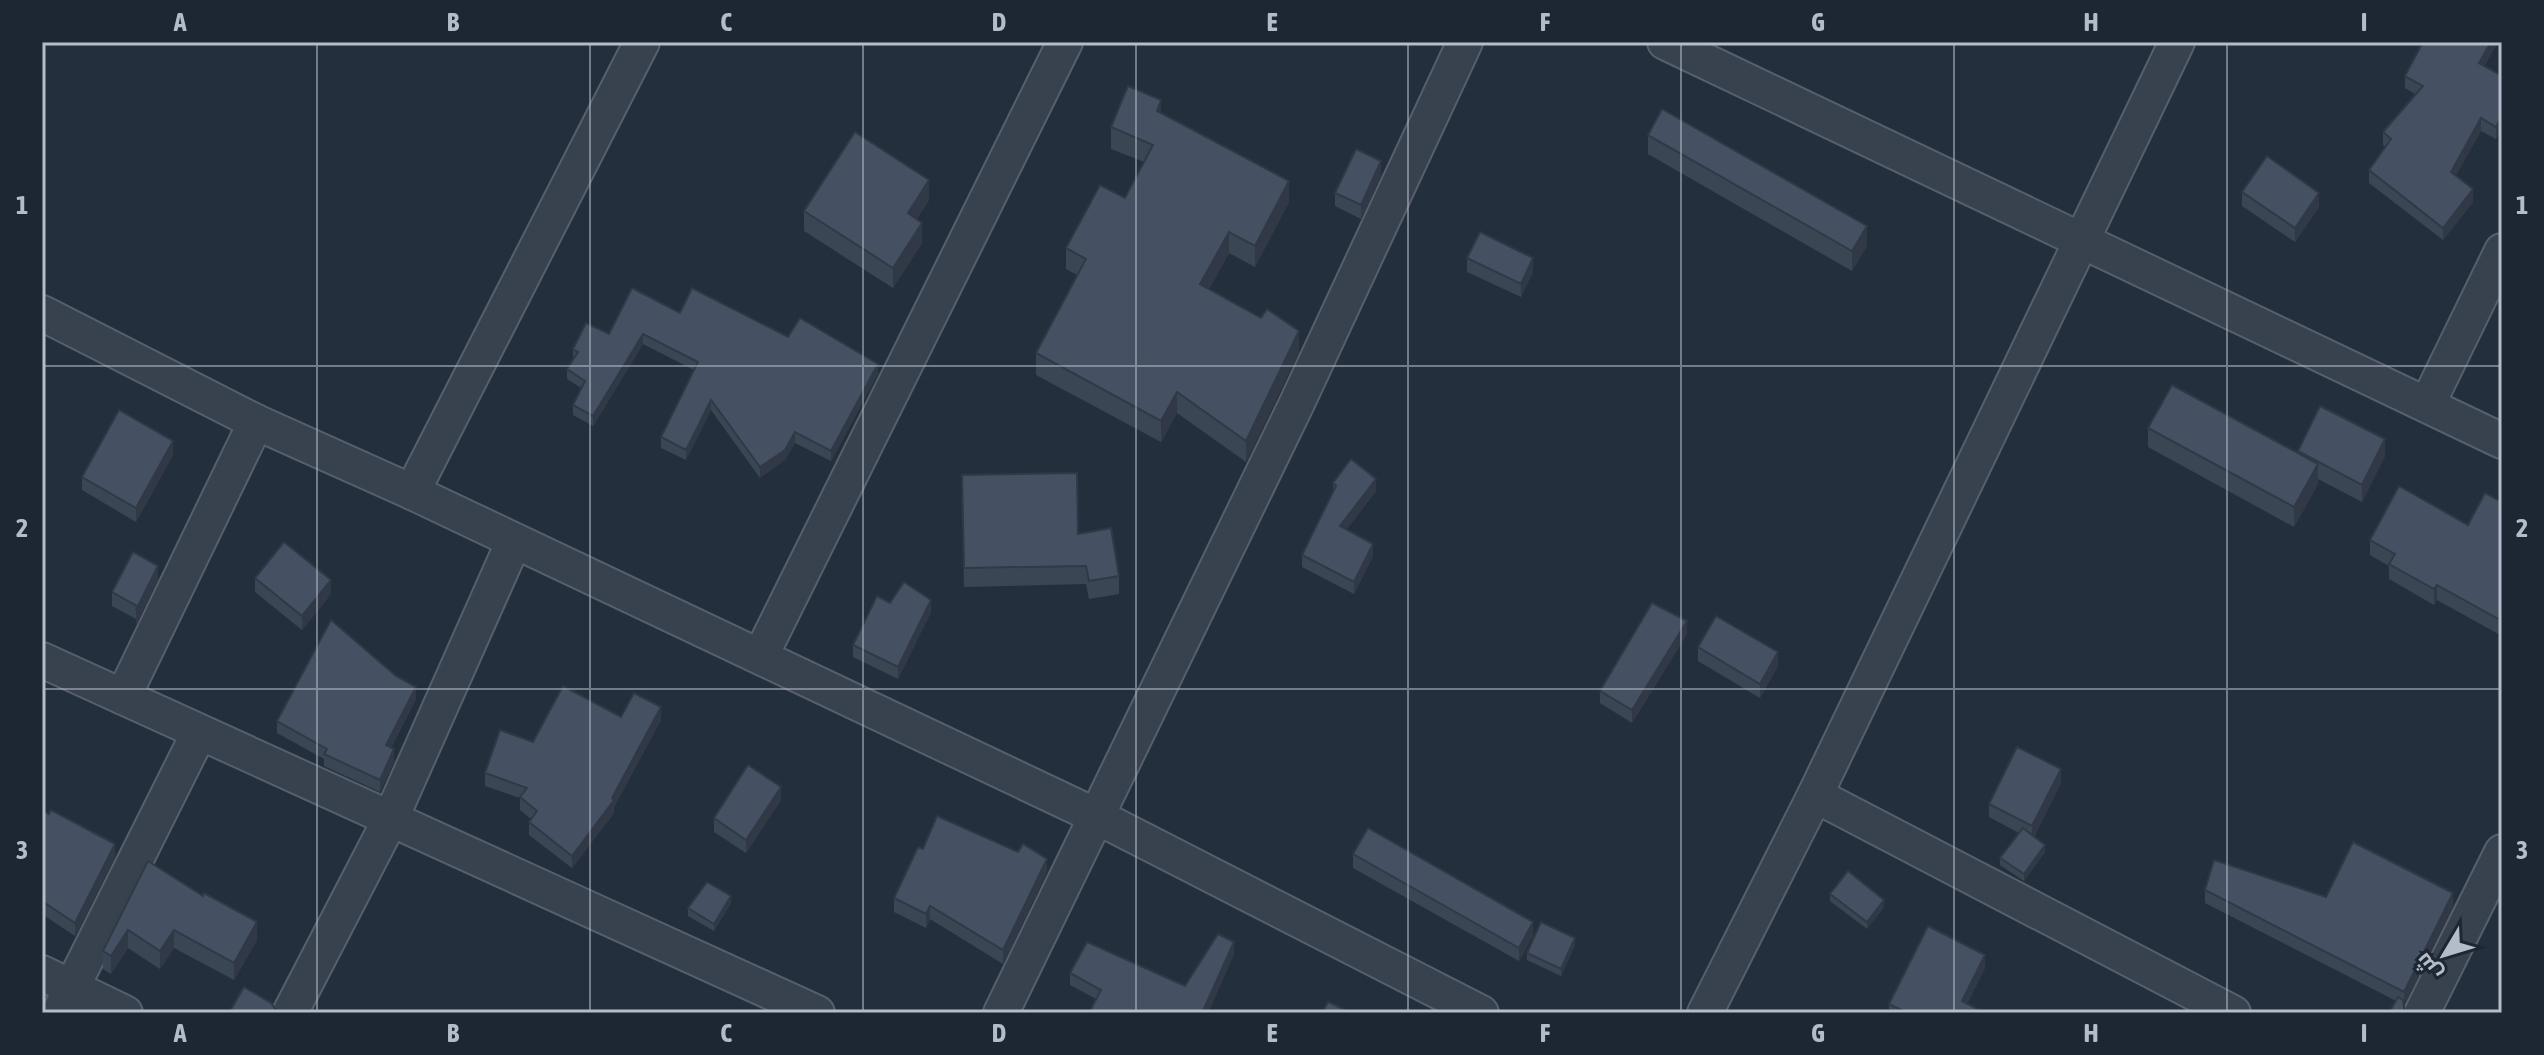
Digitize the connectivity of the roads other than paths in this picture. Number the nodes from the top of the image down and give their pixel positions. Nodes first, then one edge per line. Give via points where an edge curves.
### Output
1 (642, 42) edge
2 (1065, 42) edge
3 (1465, 42) edge
4 (1665, 42) edge
5 (2177, 42) edge
6 (2079, 239) junction
7 (2502, 251) edge
8 (42, 313) edge
9 (2427, 405) junction
10 (256, 422) junction
11 (2502, 441) edge
12 (412, 492) junction
13 (514, 541) junction
14 (761, 655) junction
15 (42, 660) edge
16 (123, 697) junction
17 (199, 733) junction
18 (1815, 795) junction
19 (1096, 816) junction
20 (390, 820) junction
21 (2502, 852) edge
22 (58, 991) edge
23 (125, 1013) edge
24 (290, 1013) edge
25 (817, 1013) edge
26 (1001, 1013) edge
27 (1481, 1013) edge
28 (1705, 1013) edge
29 (2233, 1013) edge
30 (2422, 1013) edge

1 - 12 street
2 - 14 street
3 - 19 street
4 - 6 street
5 - 6 street
6 - 9 street
6 - 18 street
7 - 9 street
8 - 10 street
9 - 11 street
10 - 12 street
10 - 16 street
12 - 13 street
13 - 14 street
13 - 20 street
14 - 19 street
15 - 16 street
16 - 17 street
17 - 20 street
17 - 22 street
18 - 28 street
18 - 29 street
19 - 26 street
19 - 27 street
20 - 24 street
20 - 25 street
21 - 30 street
22 - 23 street

